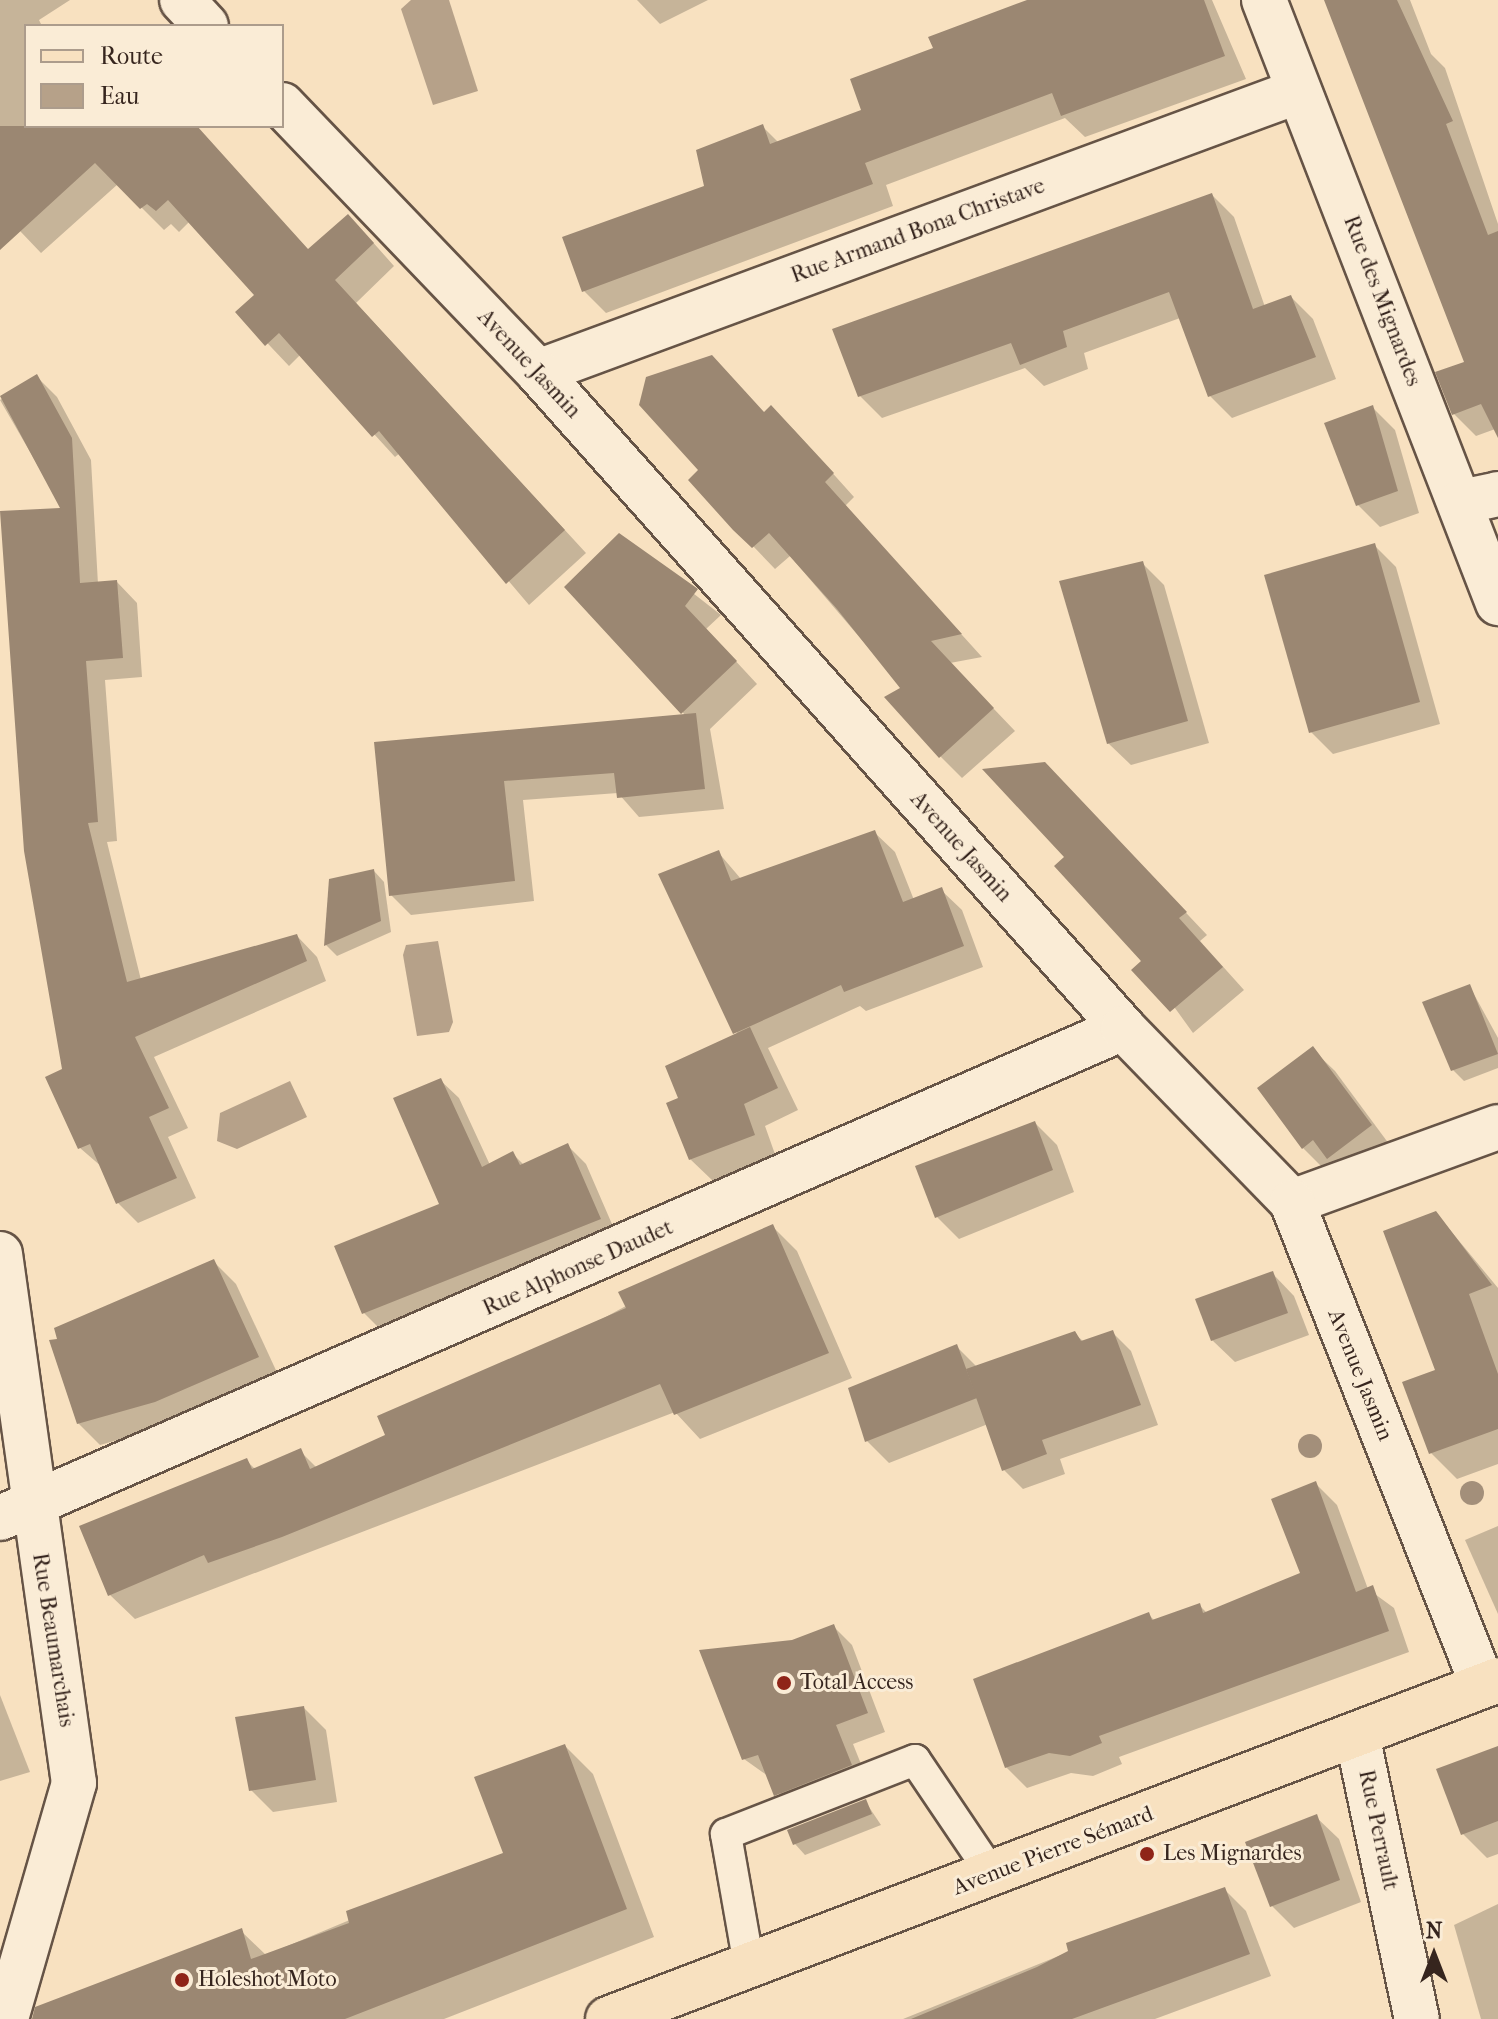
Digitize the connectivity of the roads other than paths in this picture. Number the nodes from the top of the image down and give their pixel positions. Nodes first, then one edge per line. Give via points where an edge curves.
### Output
1 (182, 0) edge
2 (1264, 0) edge
3 (204, 24) edge
4 (1299, 91) junction
5 (284, 107) edge
6 (538, 372) junction
7 (1479, 498) edge
8 (1498, 603) edge
9 (1123, 1028) junction
10 (1498, 1127) edge
11 (1292, 1202) junction
12 (0, 1254) edge
13 (16, 1513) edge
14 (1490, 1683) edge
15 (1357, 1735) junction
16 (992, 1874) junction
17 (749, 1965) junction
18 (6, 2019) edge
19 (608, 2019) edge
20 (1417, 2019) edge

1 - 3 street
2 - 4 street, Rue des Mignardes
4 - 6 street, Rue Armand Bona Christave
4 - 7 street, Rue des Mignardes
5 - 6 street, Avenue Jasmin
6 - 9 street, Avenue Jasmin
7 - 8 street, Rue des Mignardes
9 - 11 street, Avenue Jasmin
9 - 13 street, Rue Alphonse Daudet
10 - 11 street
11 - 14 street, Avenue Jasmin
12 - 13 street, Rue Beaumarchais
13 - 18 street, Rue Beaumarchais via 74,1783
14 - 15 main road, Avenue Pierre Sémard
15 - 16 main road, Avenue Pierre Sémard
15 - 20 street, Rue Perrault
16 - 17 main road, Avenue Pierre Sémard
16 - 17 lane via 915,1760 726,1834
17 - 19 main road, Avenue Pierre Sémard

